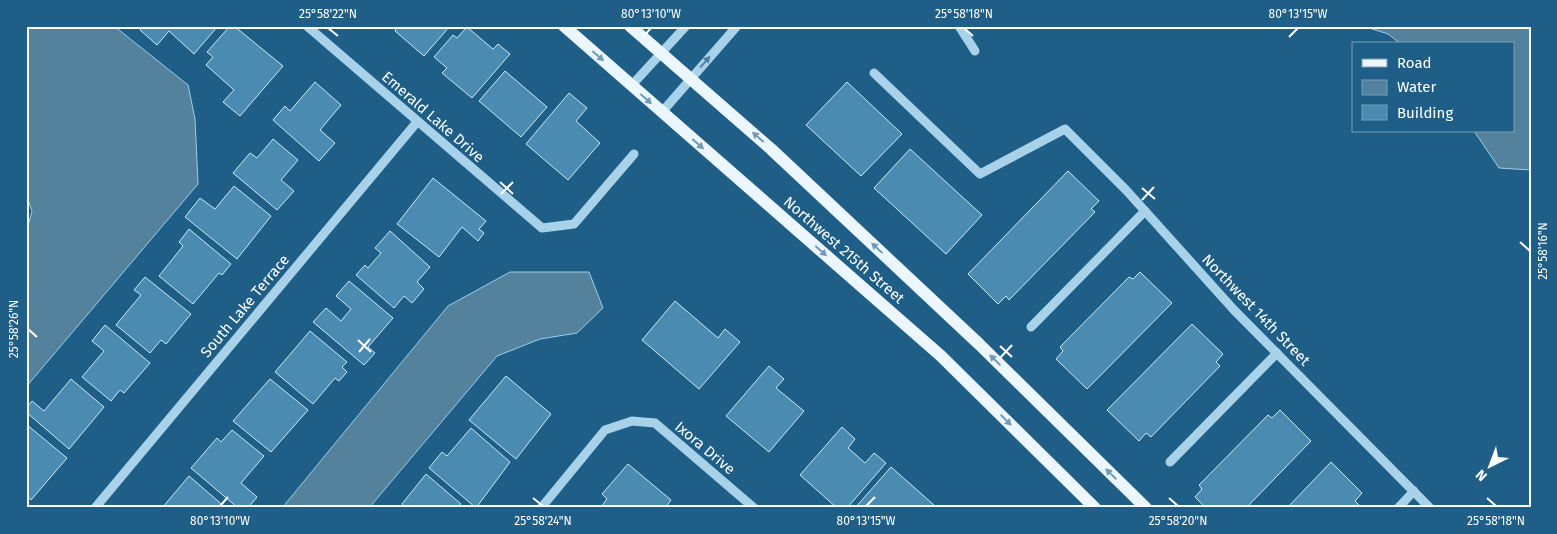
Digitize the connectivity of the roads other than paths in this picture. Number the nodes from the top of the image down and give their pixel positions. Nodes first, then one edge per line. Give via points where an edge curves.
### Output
1 (307, 26) edge
2 (564, 26) edge
3 (630, 26) edge
4 (686, 26) edge
5 (736, 26) edge
6 (959, 26) edge
7 (975, 51) dead end
8 (662, 54) junction
9 (874, 73) dead end
10 (691, 79) junction
11 (631, 86) junction
12 (662, 112) junction
13 (417, 122) junction
14 (634, 154) dead end
15 (1145, 211) junction
16 (1030, 327) dead end
17 (1277, 352) junction
18 (1170, 462) dead end
19 (1414, 491) junction
20 (95, 508) edge
21 (542, 508) edge
22 (754, 508) edge
23 (1095, 508) edge
24 (1146, 508) edge
25 (1398, 508) edge
26 (1430, 508) edge

1 - 13 street, Emerald Lake Drive
2 -> 11 main road, Northwest 215th Street
3 - 8 main road, Northwest 215th Street
4 - 8 street
10 -> 5 street
6 - 7 street
8 - 10 main road, Northwest 215th Street
8 - 11 street
9 - 15 street, Northwest 14th Street via 980,174 1065,129
10 - 12 street
24 -> 10 main road, Northwest 215th Street via 979,344
11 -> 12 main road, Northwest 215th Street
12 -> 23 main road, Northwest 215th Street via 941,356
13 - 14 street, Emerald Lake Drive via 542,228 574,224
13 - 20 street, South Lake Terrace
15 - 16 street
15 - 17 street, Northwest 14th Street via 1234,310
17 - 18 street
17 - 19 street, Northwest 14th Street
19 - 25 street
19 - 26 street, Northwest 14th Street
21 - 22 street, Ixora Drive via 605,430 632,421 655,423

